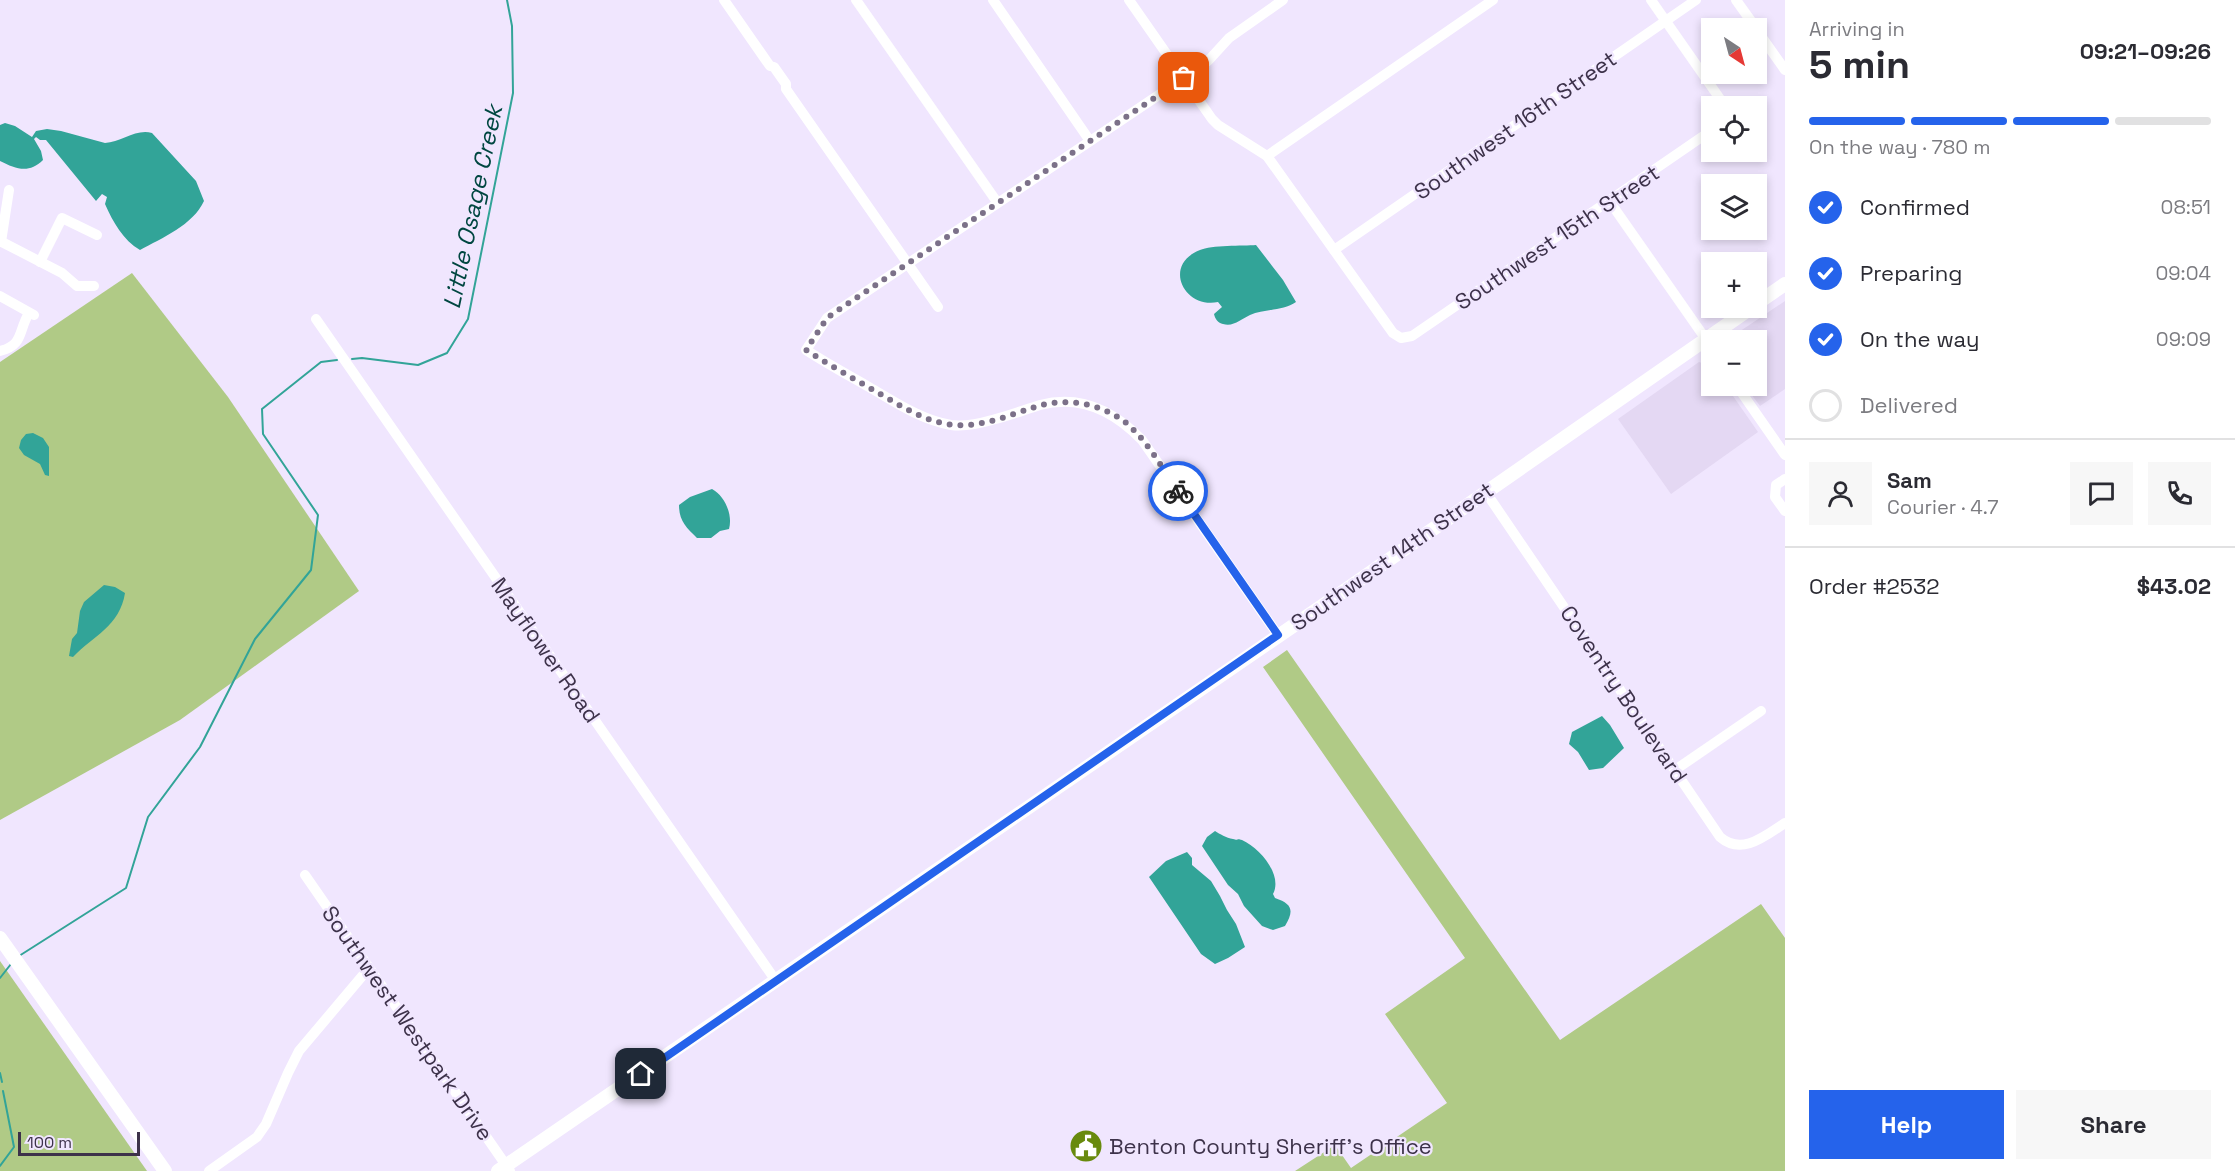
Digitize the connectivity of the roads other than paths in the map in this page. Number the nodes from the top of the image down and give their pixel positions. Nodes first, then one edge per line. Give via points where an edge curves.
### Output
1 (724, 0) edge
2 (856, 0) edge
3 (993, 0) edge
4 (1129, 0) edge
5 (1284, 0) edge
6 (1493, 0) edge
7 (1651, 0) edge
8 (1696, 0) edge
9 (1736, 0) edge
10 (1748, 18) edge
11 (1666, 21) junction
12 (1767, 45) edge
13 (1785, 70) edge
14 (1184, 78) junction
15 (1718, 96) edge
16 (1701, 138) edge
17 (1090, 141) junction
18 (1267, 156) junction
19 (9, 190) dead end
20 (997, 202) junction
21 (1610, 202) junction
22 (97, 235) dead end
23 (1, 241) edge
24 (1334, 250) junction
25 (40, 262) junction
26 (908, 264) junction
27 (1785, 284) edge
28 (94, 286) dead end
29 (0, 296) edge
30 (1767, 296) edge
31 (938, 307) dead end
32 (1739, 318) edge
33 (316, 319) dead end
34 (1724, 330) edge
35 (1701, 333) edge
36 (1701, 348) edge
37 (0, 351) edge
38 (1744, 396) edge
39 (1785, 455) edge
40 (1785, 479) edge
41 (1485, 491) junction
42 (1785, 511) edge
43 (1278, 635) junction
44 (1761, 711) dead end
45 (1675, 770) junction
46 (1785, 823) edge
47 (305, 875) dead end
48 (4, 943) edge
49 (369, 968) junction
50 (776, 981) junction
51 (505, 1169) edge
52 (165, 1171) edge
53 (209, 1171) edge

1 - 26 street via 775,79 786,89
2 - 20 street
3 - 17 street
4 - 14 street
5 - 14 street via 1229,38 1208,61
6 - 18 street
7 - 11 street
8 - 11 street, Southwest 16th Street
9 - 10 street
11 - 15 street
11 - 24 street, Southwest 16th Street
12 - 13 street
14 - 17 street
14 - 18 street via 1218,125
16 - 21 street, Southwest 15th Street
17 - 20 street
18 - 24 street
19 - 23 street
20 - 26 street
21 - 24 street, Southwest 15th Street via 1412,336 1401,338 1393,333
21 - 35 street
22 - 25 street via 62,218
23 - 25 street
25 - 28 street via 77,286
26 - 31 street
26 - 43 street via 827,318 806,350 932,421 971,425 1063,401 1092,406 1125,422 1142,440
27 - 30 main road
29 - 37 street via 32,314 21,326 18,342
32 - 34 main road, Southwest 14th Street
33 - 50 street, Mayflower Road
36 - 41 main road, Southwest 14th Street
38 - 39 street
40 - 42 street via 1776,485 1775,497
41 - 43 main road, Southwest 14th Street
41 - 45 street, Coventry Boulevard
43 - 50 main road, Southwest 14th Street
44 - 45 street
45 - 46 street, Coventry Boulevard via 1727,843 1744,846
47 - 49 street, Southwest Westpark Drive
48 - 52 main road
49 - 51 street, Southwest Westpark Drive
49 - 53 street via 300,1051 257,1137
50 - 51 main road, Southwest 14th Street

